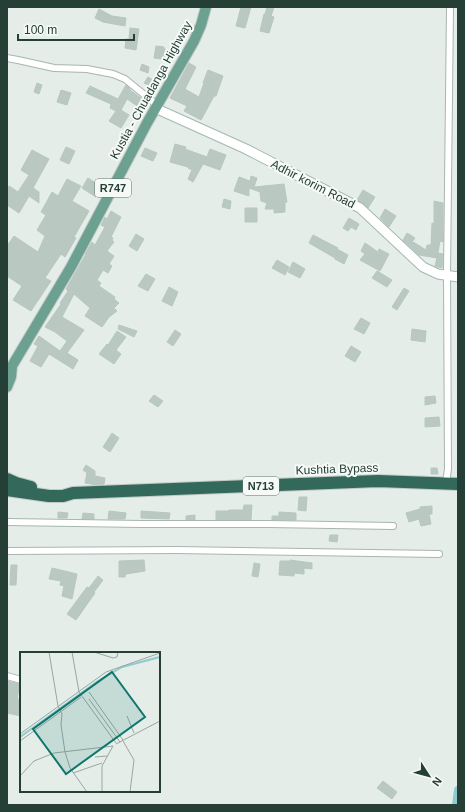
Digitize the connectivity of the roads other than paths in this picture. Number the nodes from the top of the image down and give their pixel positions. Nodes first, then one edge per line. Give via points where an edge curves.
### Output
1 (206, 7) edge
2 (450, 7) edge
3 (7, 58) edge
4 (156, 106) junction
5 (447, 276) junction
6 (458, 277) edge
7 (10, 369) edge
8 (7, 387) edge
9 (7, 479) edge
10 (451, 483) edge
11 (7, 484) edge
12 (7, 490) edge
13 (29, 490) junction
14 (7, 494) edge
15 (7, 522) edge
16 (393, 526) dead end
17 (7, 551) edge
18 (439, 554) dead end
19 (7, 676) edge
20 (20, 680) edge

1 - 4 main road, Kustia - Chuadanga Highway / R747 via 202,25 194,41
2 - 5 street
3 - 4 street via 54,68 87,68 113,74 126,79
4 - 5 main road, Adhir korim Road via 360,208 423,267
4 - 7 main road, Kustia - Chuadanga Highway / R747 via 71,267
5 - 6 main road, Adhir korim Road
5 - 10 street via 448,469
7 - 8 main road, Kustia - Chuadanga Highway via 11,377
9 - 13 highway
10 - 13 highway, Kushtia Bypass / N713 via 378,481 73,493 63,496 48,496
11 - 13 highway, Kushtia Bypass / N713
12 - 13 highway, Kushtia Bypass / N713
13 - 14 highway
15 - 16 street
17 - 18 street via 176,550
19 - 20 street

